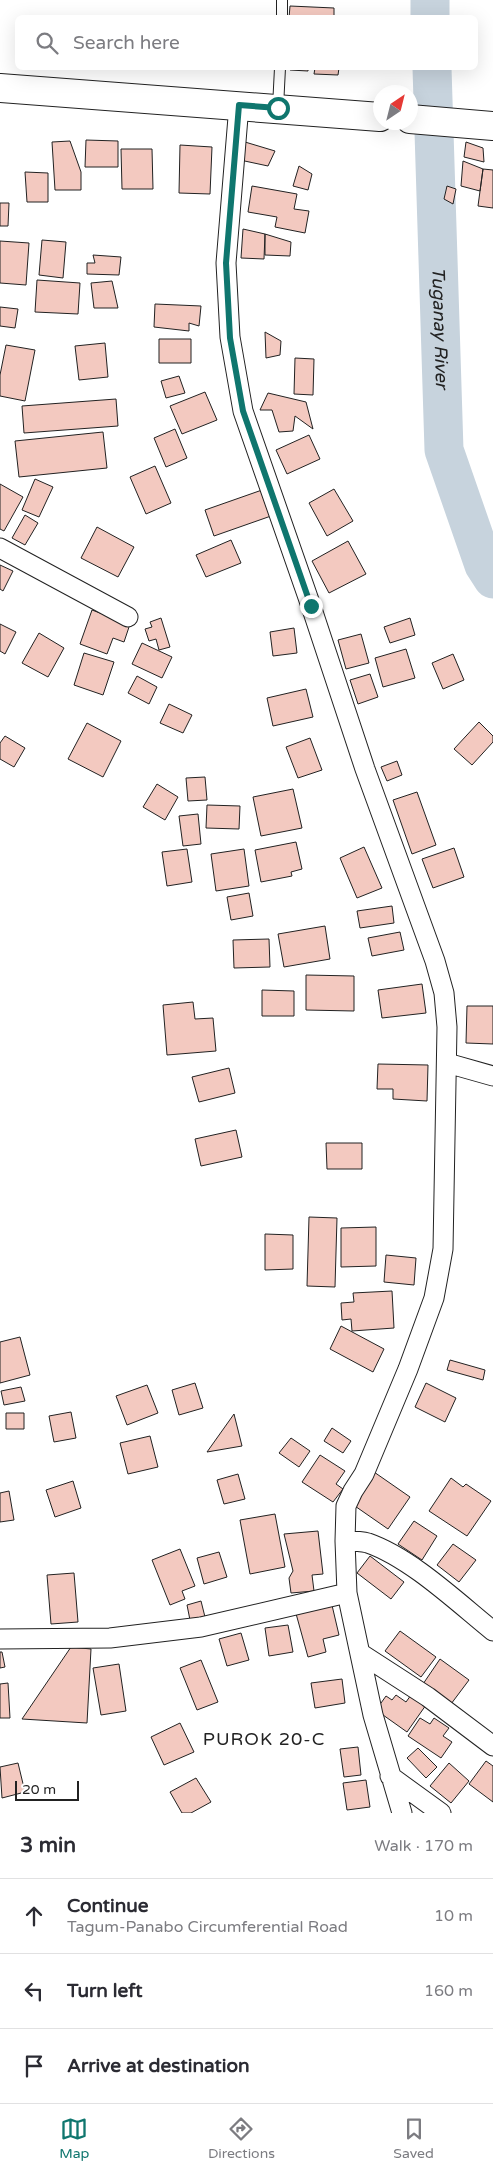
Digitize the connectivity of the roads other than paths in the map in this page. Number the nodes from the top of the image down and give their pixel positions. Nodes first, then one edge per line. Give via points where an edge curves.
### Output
1 (282, 0) edge
2 (282, 15) edge
3 (280, 70) edge
4 (0, 88) edge
5 (239, 105) junction
6 (278, 108) junction
7 (373, 116) edge
8 (418, 120) edge
9 (487, 125) edge
10 (0, 548) edge
11 (128, 617) dead end
12 (447, 1063) junction
13 (493, 1076) edge
14 (345, 1541) junction
15 (347, 1593) junction
16 (493, 1631) edge
17 (0, 1639) edge
18 (360, 1653) junction
19 (493, 1746) edge
20 (390, 1776) junction
21 (402, 1813) edge
22 (441, 1813) edge

1 - 2 lane
3 - 6 lane
4 - 5 main road
5 - 6 main road
5 - 12 street via 226,263 230,338 243,411 365,769 435,961 444,993
6 - 7 main road
8 - 9 main road
10 - 11 street
12 - 13 street
12 - 14 street via 443,1249 434,1298 388,1419 346,1506
14 - 15 street
14 - 16 street via 366,1542 394,1555
15 - 17 street via 201,1627 110,1638
15 - 18 street
18 - 19 street via 428,1697
18 - 20 street
20 - 21 street
20 - 22 street

